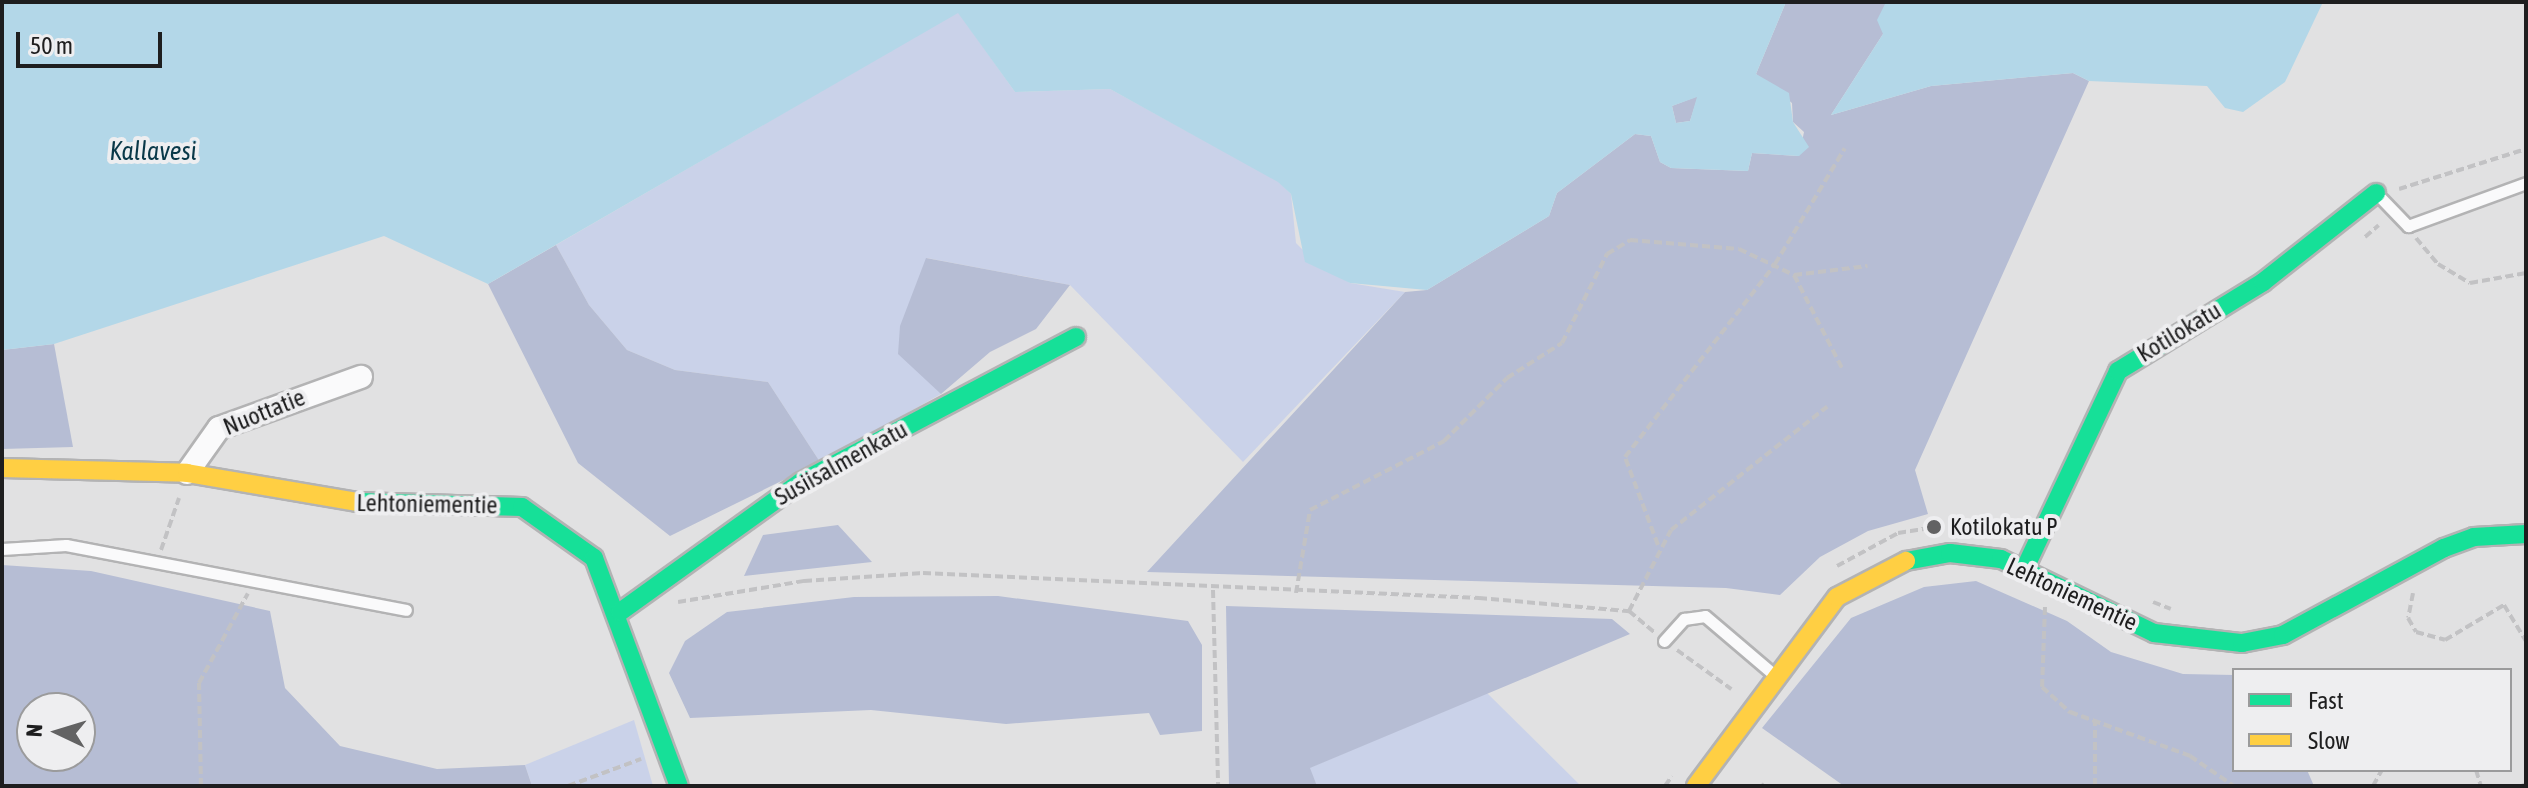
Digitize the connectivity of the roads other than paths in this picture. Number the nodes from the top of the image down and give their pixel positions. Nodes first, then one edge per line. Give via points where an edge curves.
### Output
1 (2526, 183) edge
2 (2384, 191) joint
3 (1076, 337) dead end
4 (361, 377) dead end
5 (2, 468) edge
6 (187, 473) junction
7 (2526, 534) edge
8 (2, 549) edge
9 (2025, 568) junction
10 (406, 610) dead end
11 (620, 612) junction
12 (1664, 641) road end
13 (1773, 674) junction
14 (679, 786) edge
15 (1696, 786) edge

1 - 2 lane via 2408,226 2390,211
2 - 9 street, Kotilokatu via 2263,282 2118,371
3 - 11 street, Susiisalmenkatu via 801,482
4 - 6 street, Nuottatie via 219,428
5 - 6 street, Lehtoniementie
6 - 11 street, Lehtoniementie via 332,502 473,500 522,507 594,558
7 - 9 street, Lehtoniementie via 2474,537 2444,548 2283,635 2242,643 2193,643 2154,633
8 - 10 lane via 66,545
9 - 13 street, Lehtoniementie via 1950,553 1879,572 1837,597
11 - 14 street, Lehtoniementie
12 - 13 lane via 1684,619 1705,616
13 - 15 street, Lehtoniementie

